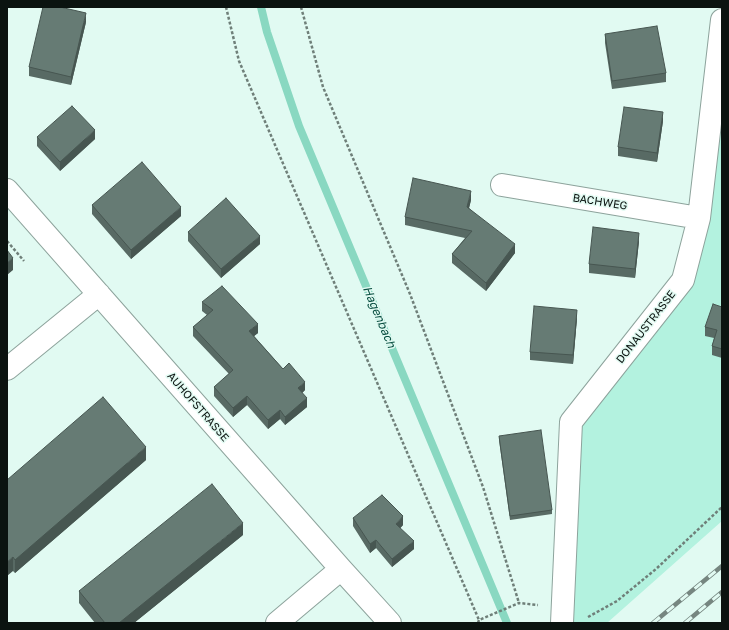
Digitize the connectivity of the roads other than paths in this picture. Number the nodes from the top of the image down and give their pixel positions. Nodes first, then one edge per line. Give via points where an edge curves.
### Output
1 (722, 20) edge
2 (502, 185) dead end
3 (7, 190) edge
4 (698, 218) junction
5 (99, 294) junction
6 (7, 369) edge
7 (341, 569) junction
8 (562, 615) edge
9 (277, 623) edge
10 (390, 623) edge

1 - 4 street, DONAUSTRASSE
2 - 4 street, BACHWEG
3 - 5 street, AUHOFSTRASSE
4 - 8 street, DONAUSTRASSE via 683,280 571,422
5 - 6 street
5 - 7 street, AUHOFSTRASSE
7 - 9 street
7 - 10 street, AUHOFSTRASSE

